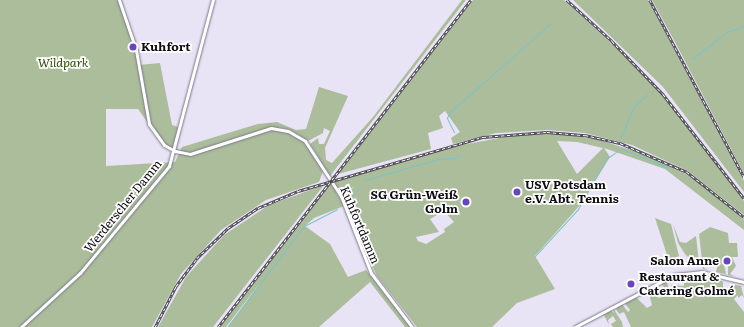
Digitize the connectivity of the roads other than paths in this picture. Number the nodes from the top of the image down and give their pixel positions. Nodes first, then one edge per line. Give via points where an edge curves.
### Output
1 (119, 0) edge
2 (213, 0) edge
3 (175, 152) junction
4 (744, 282) edge
5 (744, 287) edge
6 (20, 327) edge
7 (412, 327) edge
8 (575, 327) edge

1 - 3 street via 136,50 149,124 166,147
2 - 3 street, Werderscher Damm
3 - 6 street, Werderscher Damm via 164,174 80,273
3 - 7 street, Kuhfortdamm via 190,154 270,128 288,131 305,141 341,196 371,273
4 - 5 street
4 - 8 street via 701,272 674,275

